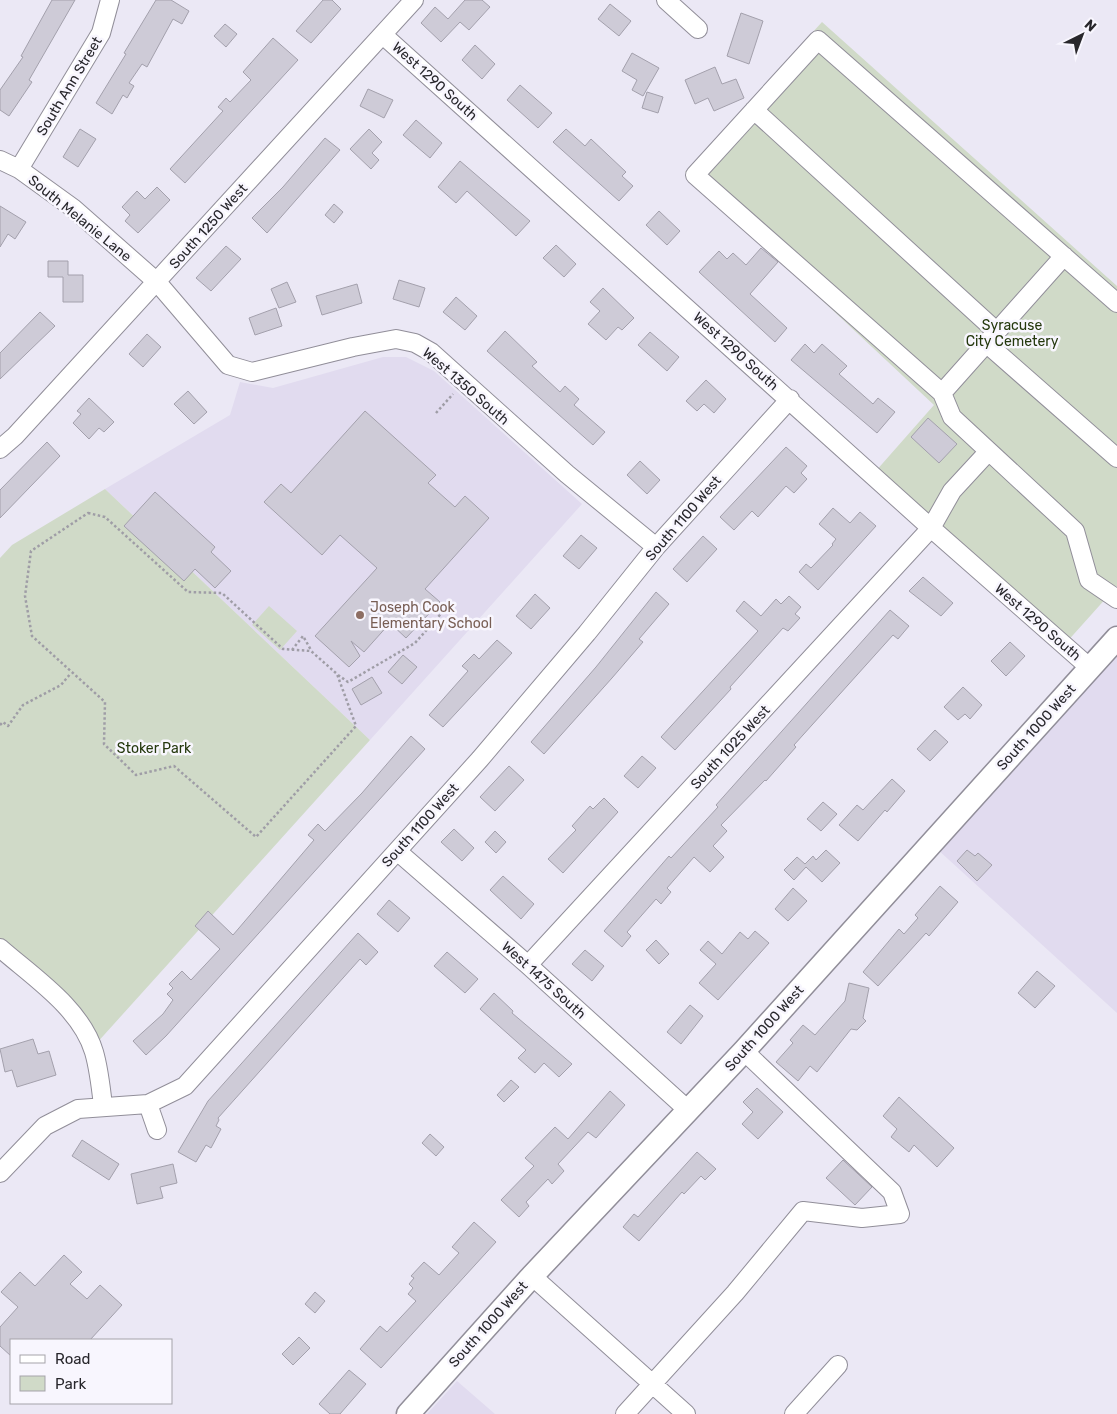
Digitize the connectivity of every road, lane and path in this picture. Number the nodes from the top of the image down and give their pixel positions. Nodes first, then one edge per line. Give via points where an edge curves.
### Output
1 (110, 0) edge
2 (414, 0) edge
3 (666, 0) edge
4 (698, 29) dead end
5 (383, 35) junction
6 (754, 110) junction
7 (0, 160) edge
8 (19, 169) junction
9 (1064, 256) junction
10 (157, 282) junction
11 (1117, 303) edge
12 (991, 337) junction
13 (942, 393) junction
14 (453, 394) dead end
15 (790, 399) junction
16 (436, 413) dead end
17 (0, 449) edge
18 (988, 452) junction
19 (1117, 458) edge
20 (932, 528) junction
21 (656, 547) junction
22 (1117, 599) edge
23 (447, 607) dead end
24 (1117, 638) edge
25 (292, 650) junction
26 (311, 651) junction
27 (1089, 667) junction
28 (72, 672) junction
29 (337, 674) junction
30 (0, 725) edge
31 (397, 851) junction
32 (0, 948) edge
33 (528, 965) junction
34 (744, 1051) junction
35 (148, 1104) junction
36 (103, 1106) junction
37 (689, 1111) junction
38 (157, 1130) dead end
39 (0, 1173) edge
40 (532, 1276) junction
41 (838, 1365) dead end
42 (652, 1384) junction
43 (408, 1414) edge
44 (625, 1414) edge
45 (686, 1414) edge
46 (794, 1414) edge

1 - 8 street, South Ann Street via 100,33
2 - 5 street, South 1250 West
3 - 4 street
5 - 10 street, South 1250 West
5 - 15 street, West 1290 South
6 - 9 street via 818,40
6 - 12 street
6 - 13 street via 695,175
7 - 8 street, South Melanie Lane
8 - 10 street, South Melanie Lane via 73,208
9 - 11 street
9 - 12 street
10 - 17 street, South 1250 West
10 - 21 street, West 1350 South via 220,357 238,370 252,372 396,339 414,343 431,352 566,474
12 - 13 street
12 - 19 street
13 - 18 street via 952,417
14 - 16 path
15 - 20 street, West 1290 South
15 - 21 street, South 1100 West
18 - 20 street, South 1025 West via 952,491
18 - 22 street via 1075,531 1089,580
20 - 27 street, West 1290 South
20 - 33 street, South 1025 West
21 - 31 street, South 1100 West via 588,633
23 - 29 path via 415,643 348,682
24 - 27 main road, South 1000 West
25 - 26 path
25 - 26 path via 303,636
25 - 28 path via 283,649 222,593 188,592 105,517 88,513 31,551 25,596 32,636
26 - 29 path
27 - 34 main road, South 1000 West
28 - 29 path via 105,702 104,744 136,775 174,766 256,837 356,726
28 - 30 path via 61,685 23,705 8,726 3,722
31 - 33 street, West 1475 South
31 - 35 street, South 1100 West via 185,1086
32 - 36 street via 59,999 79,1022 94,1052
33 - 37 street, West 1475 South
34 - 37 main road, South 1000 West
34 - 42 street via 892,1192 900,1214 862,1218 803,1211
35 - 36 street, South 1100 West
35 - 38 street
36 - 39 street, South 1100 West via 78,1109 45,1126
37 - 40 main road, South 1000 West
40 - 42 street
40 - 43 main road, South 1000 West
41 - 46 street
42 - 44 street
42 - 45 street

